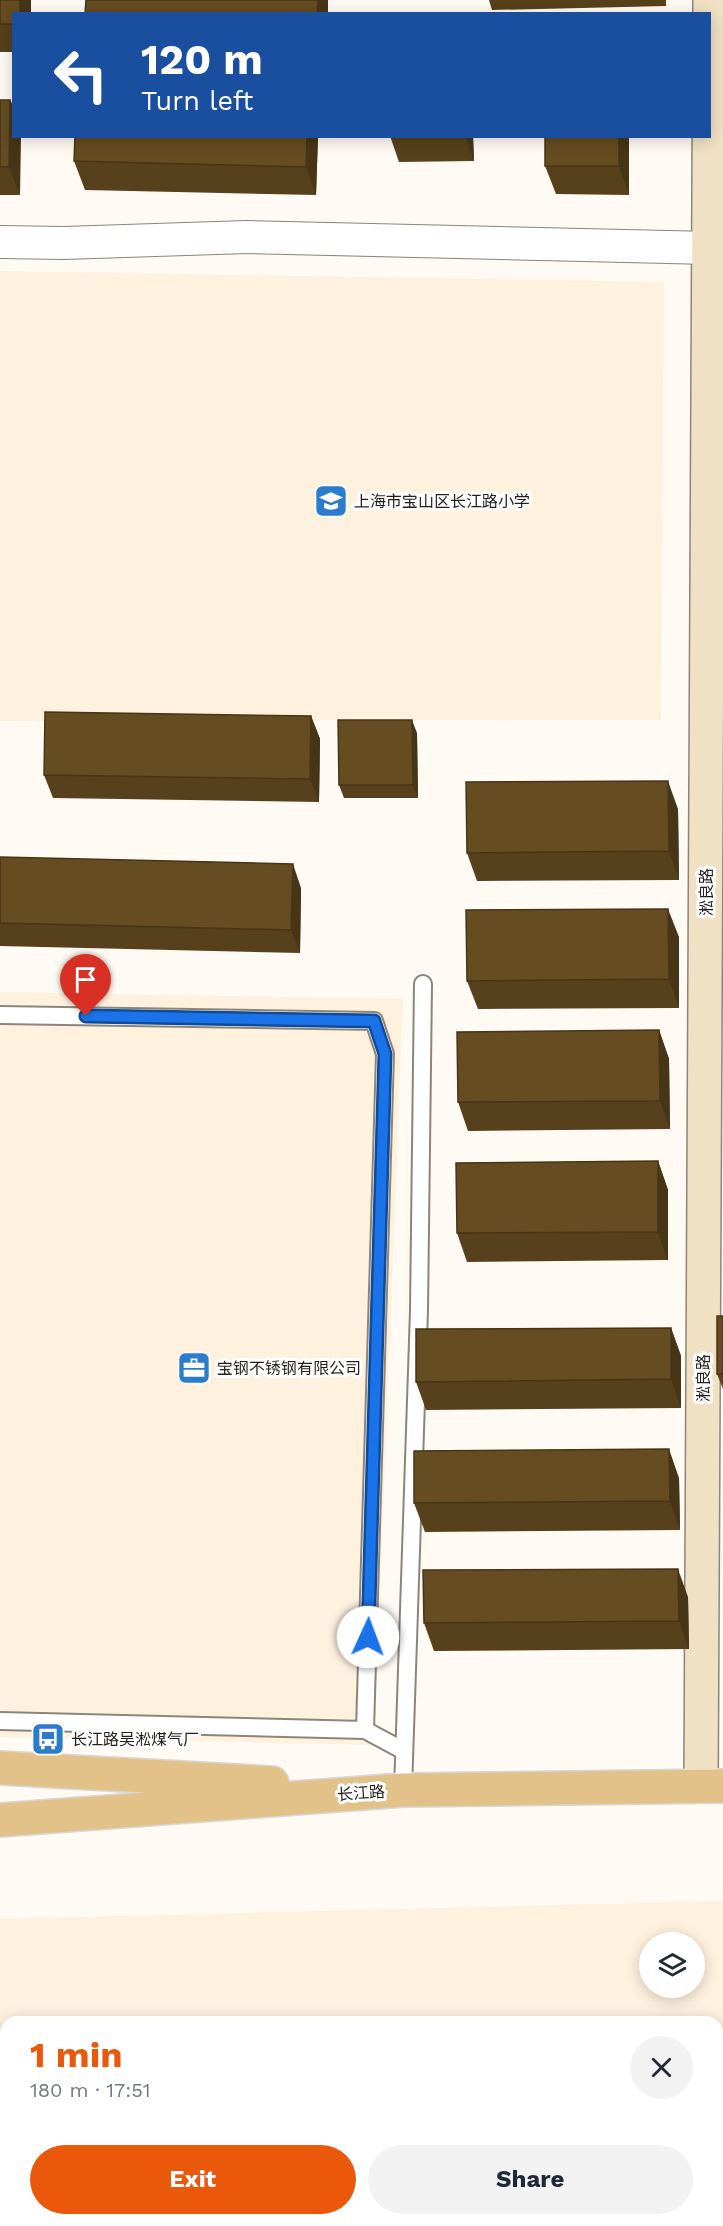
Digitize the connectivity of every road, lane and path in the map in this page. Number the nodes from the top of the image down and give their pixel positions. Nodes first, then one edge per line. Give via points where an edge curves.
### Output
1 (710, 138) edge
2 (0, 242) edge
3 (710, 248) junction
4 (423, 984) dead end
5 (0, 1015) edge
6 (0, 1722) edge
7 (365, 1730) junction
8 (404, 1751) junction
9 (0, 1768) edge
10 (716, 1785) edge
11 (403, 1790) junction
12 (0, 1820) edge

1 - 3 street, 淞良路
2 - 3 street via 247,237
3 - 10 street, 淞良路
4 - 8 lane via 418,1311
5 - 7 lane via 374,1021 385,1054
6 - 7 lane
7 - 8 lane
8 - 11 lane
9 - 11 main road
10 - 11 main road, 长江路
11 - 12 main road, 长江路

